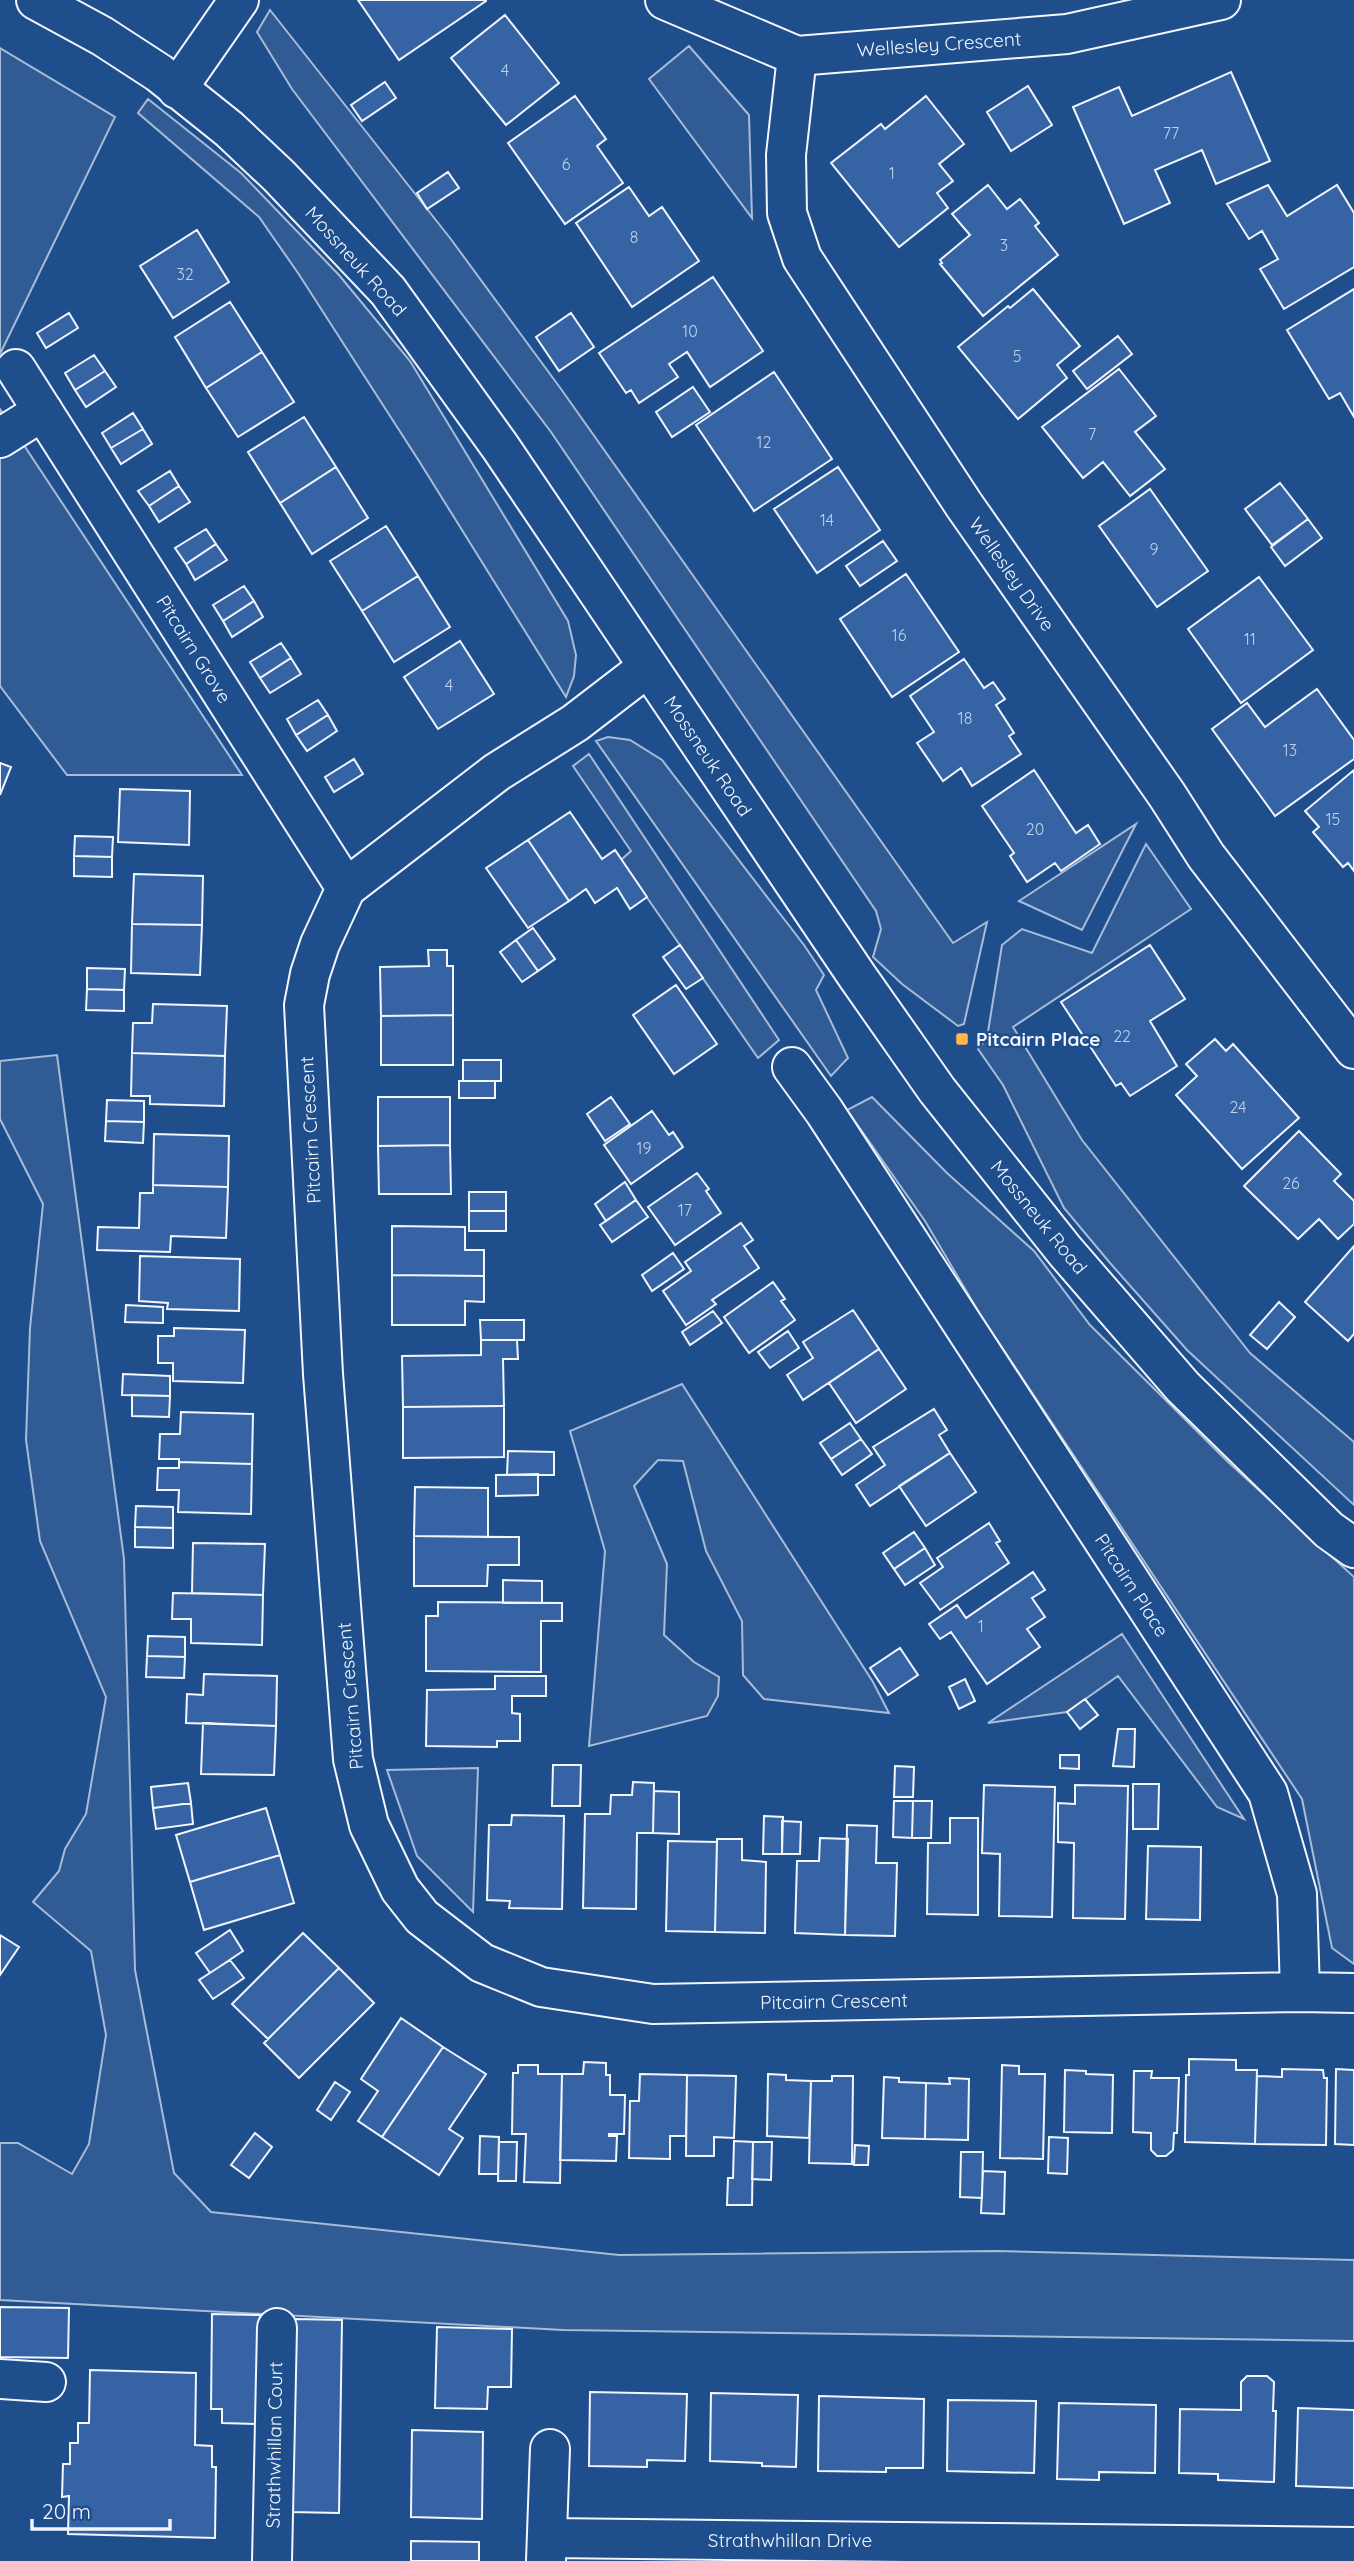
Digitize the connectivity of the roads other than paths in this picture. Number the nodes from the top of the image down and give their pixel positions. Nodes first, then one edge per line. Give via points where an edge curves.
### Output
1 (36, 0) edge
2 (239, 0) edge
3 (665, 0) edge
4 (1221, 0) edge
5 (797, 56) junction
6 (177, 89) junction
7 (16, 369) dead end
8 (43, 411) junction
9 (0, 438) edge
10 (648, 667) junction
11 (346, 888) junction
12 (1354, 1049) edge
13 (792, 1067) dead end
14 (1354, 1548) edge
15 (1300, 1992) junction
16 (1354, 1993) edge
17 (277, 2328) dead end
18 (0, 2379) edge
19 (46, 2382) dead end
20 (550, 2449) dead end
21 (1354, 2547) edge
22 (548, 2550) edge
23 (1032, 2551) edge
24 (272, 2561) edge

1 - 6 street, Mossneuk Road via 159,73
2 - 6 street
3 - 5 street, Wellesley Crescent
4 - 5 street, Wellesley Crescent via 1067,34
5 - 12 street, Wellesley Drive via 786,155 787,213 802,258 964,505 1206,856
6 - 10 street, Mossneuk Road via 279,176 388,291 501,448
7 - 8 street, Pitcairn Grove
8 - 9 street
8 - 11 street, Pitcairn Grove
10 - 11 street, Pitcairn Crescent via 575,723 497,772
10 - 14 street, Mossneuk Road via 937,1090 1056,1240 1182,1387 1329,1530
11 - 15 street, Pitcairn Crescent via 320,944 304,1005 323,1374 354,1759 369,1825 400,1889 422,1917 482,1963 541,1987 653,2004
13 - 15 street, Pitcairn Place via 1268,1793 1297,1895
15 - 16 street, Pitcairn Crescent
17 - 24 street, Strathwhillan Court
18 - 19 street
20 - 22 street, Strathwhillan Drive
21 - 23 street, Strathwhillan Drive
22 - 23 street, Strathwhillan Drive

